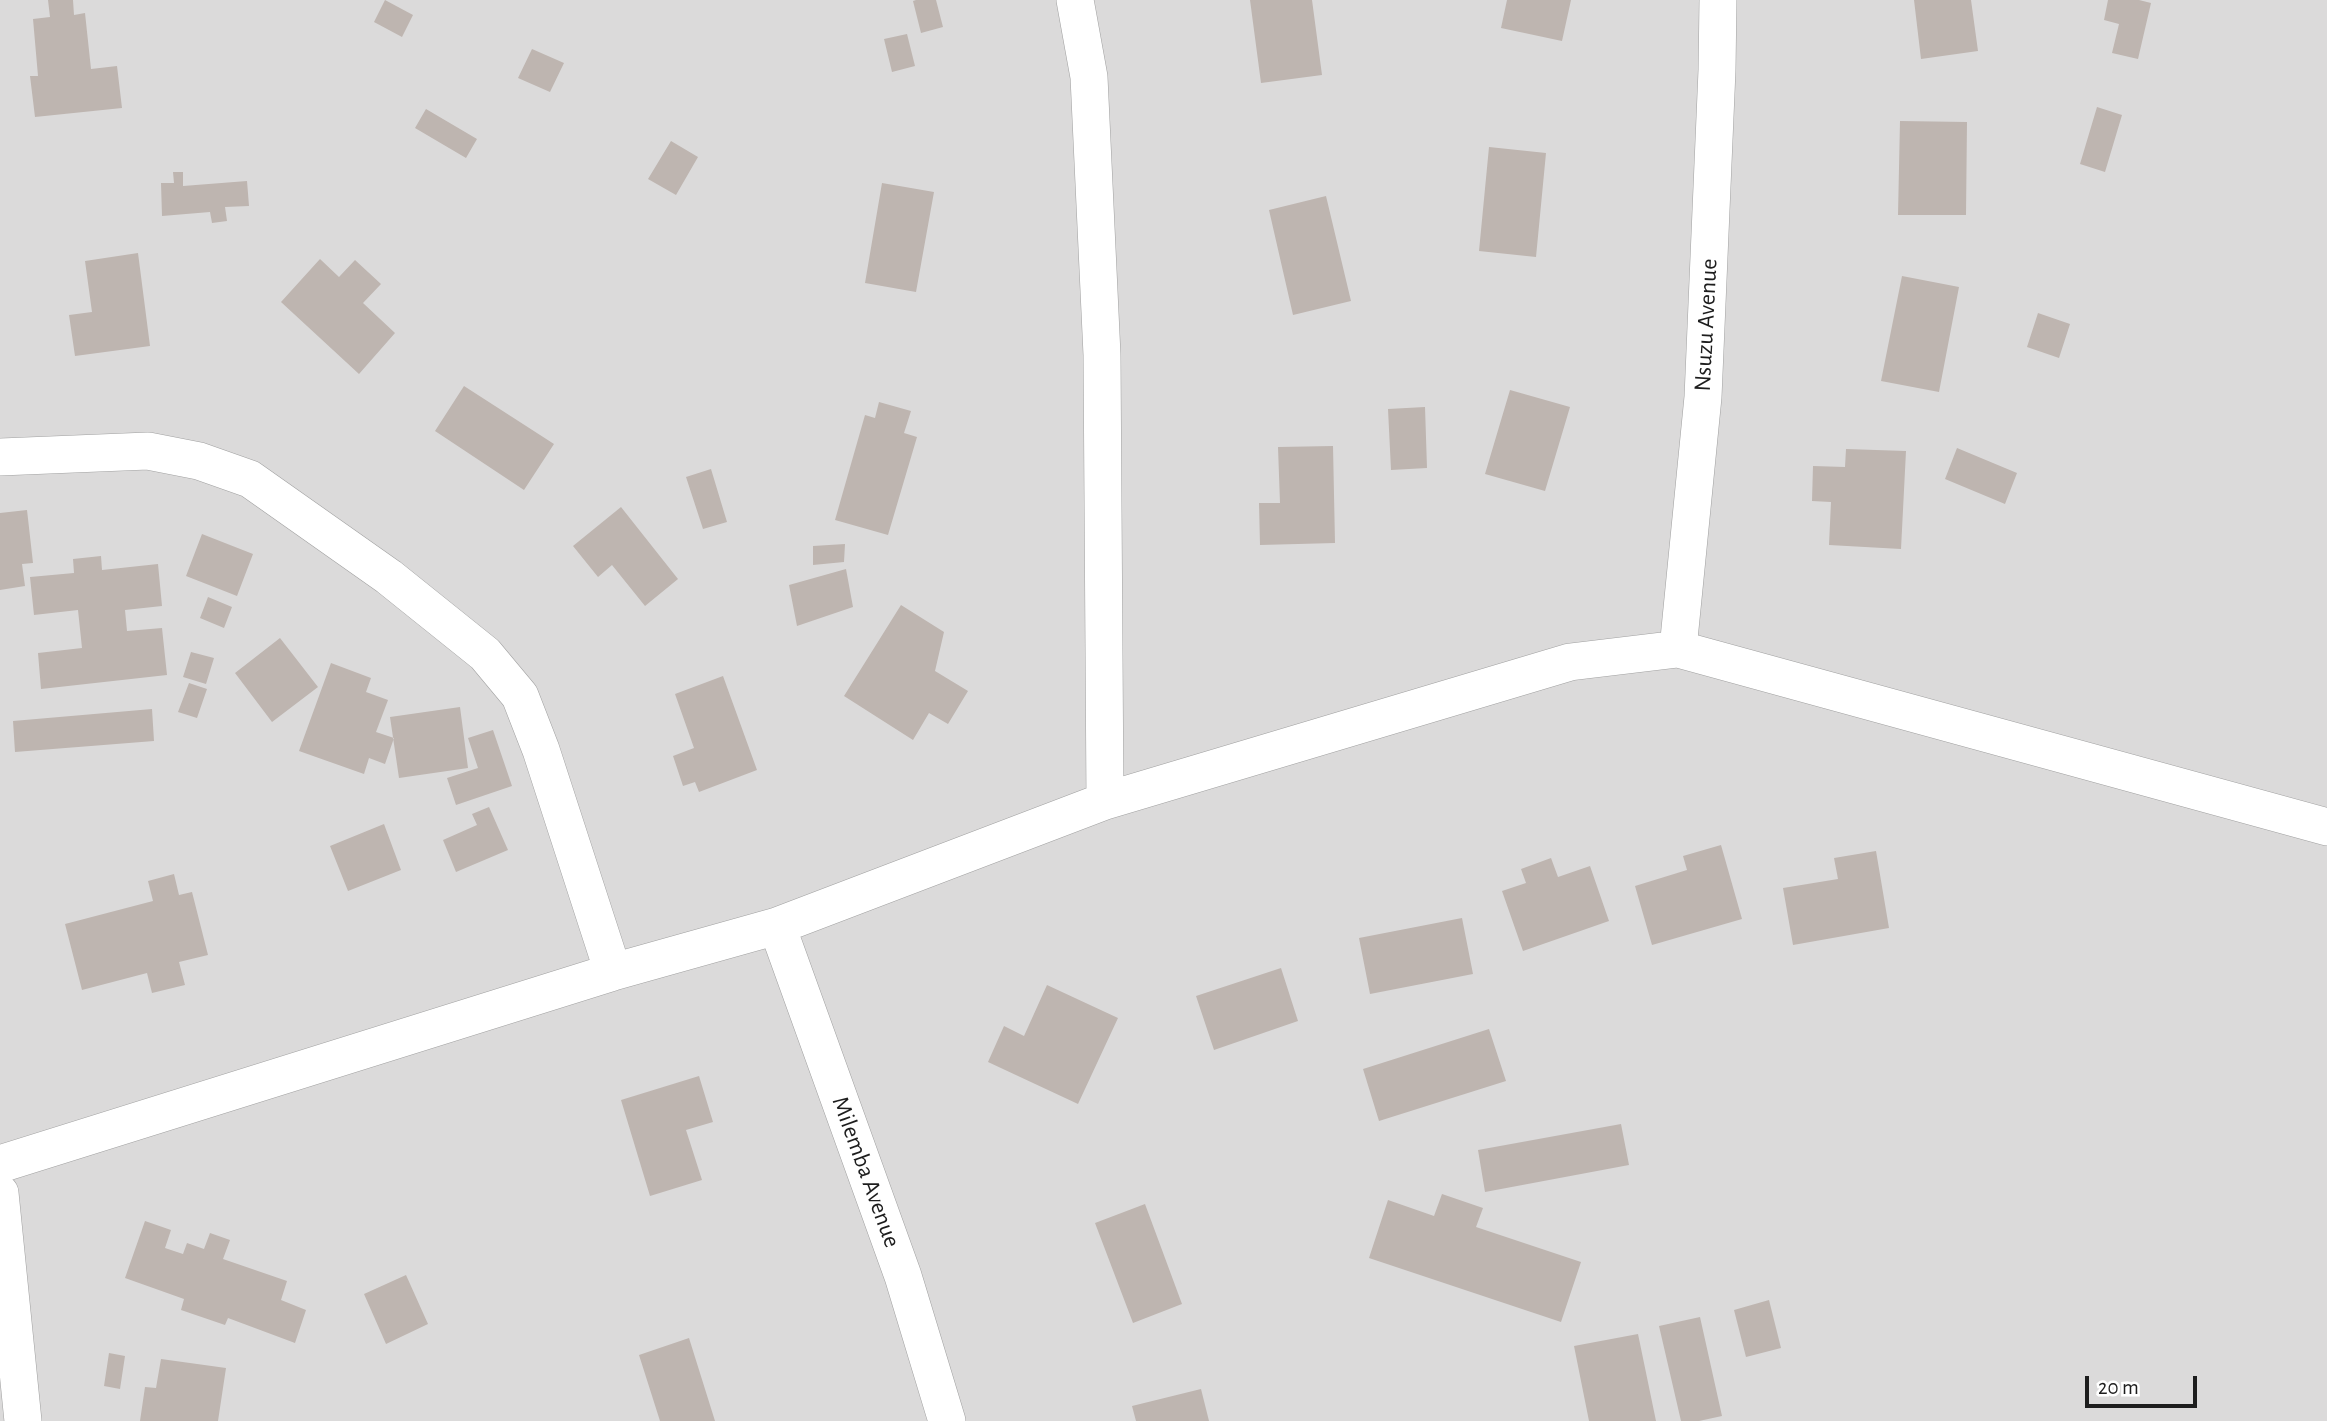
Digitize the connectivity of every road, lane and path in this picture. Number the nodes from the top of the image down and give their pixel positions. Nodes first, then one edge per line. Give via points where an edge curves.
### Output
1 (1075, 0) edge
2 (1718, 0) edge
3 (0, 457) edge
4 (1678, 649) junction
5 (1105, 802) junction
6 (2327, 827) edge
7 (777, 926) junction
8 (613, 972) junction
9 (0, 1164) edge
10 (0, 1193) edge
11 (23, 1421) edge
12 (947, 1421) edge

1 - 5 street via 1089,77 1102,355
2 - 4 street, Nsuzu Avenue via 1703,397
3 - 8 street via 148,451 199,461 250,479 389,578 485,654 520,696
4 - 5 street via 1570,662
4 - 6 street
5 - 7 street
7 - 8 street
7 - 12 street, Milemba Avenue via 903,1276
8 - 9 street
10 - 11 street

